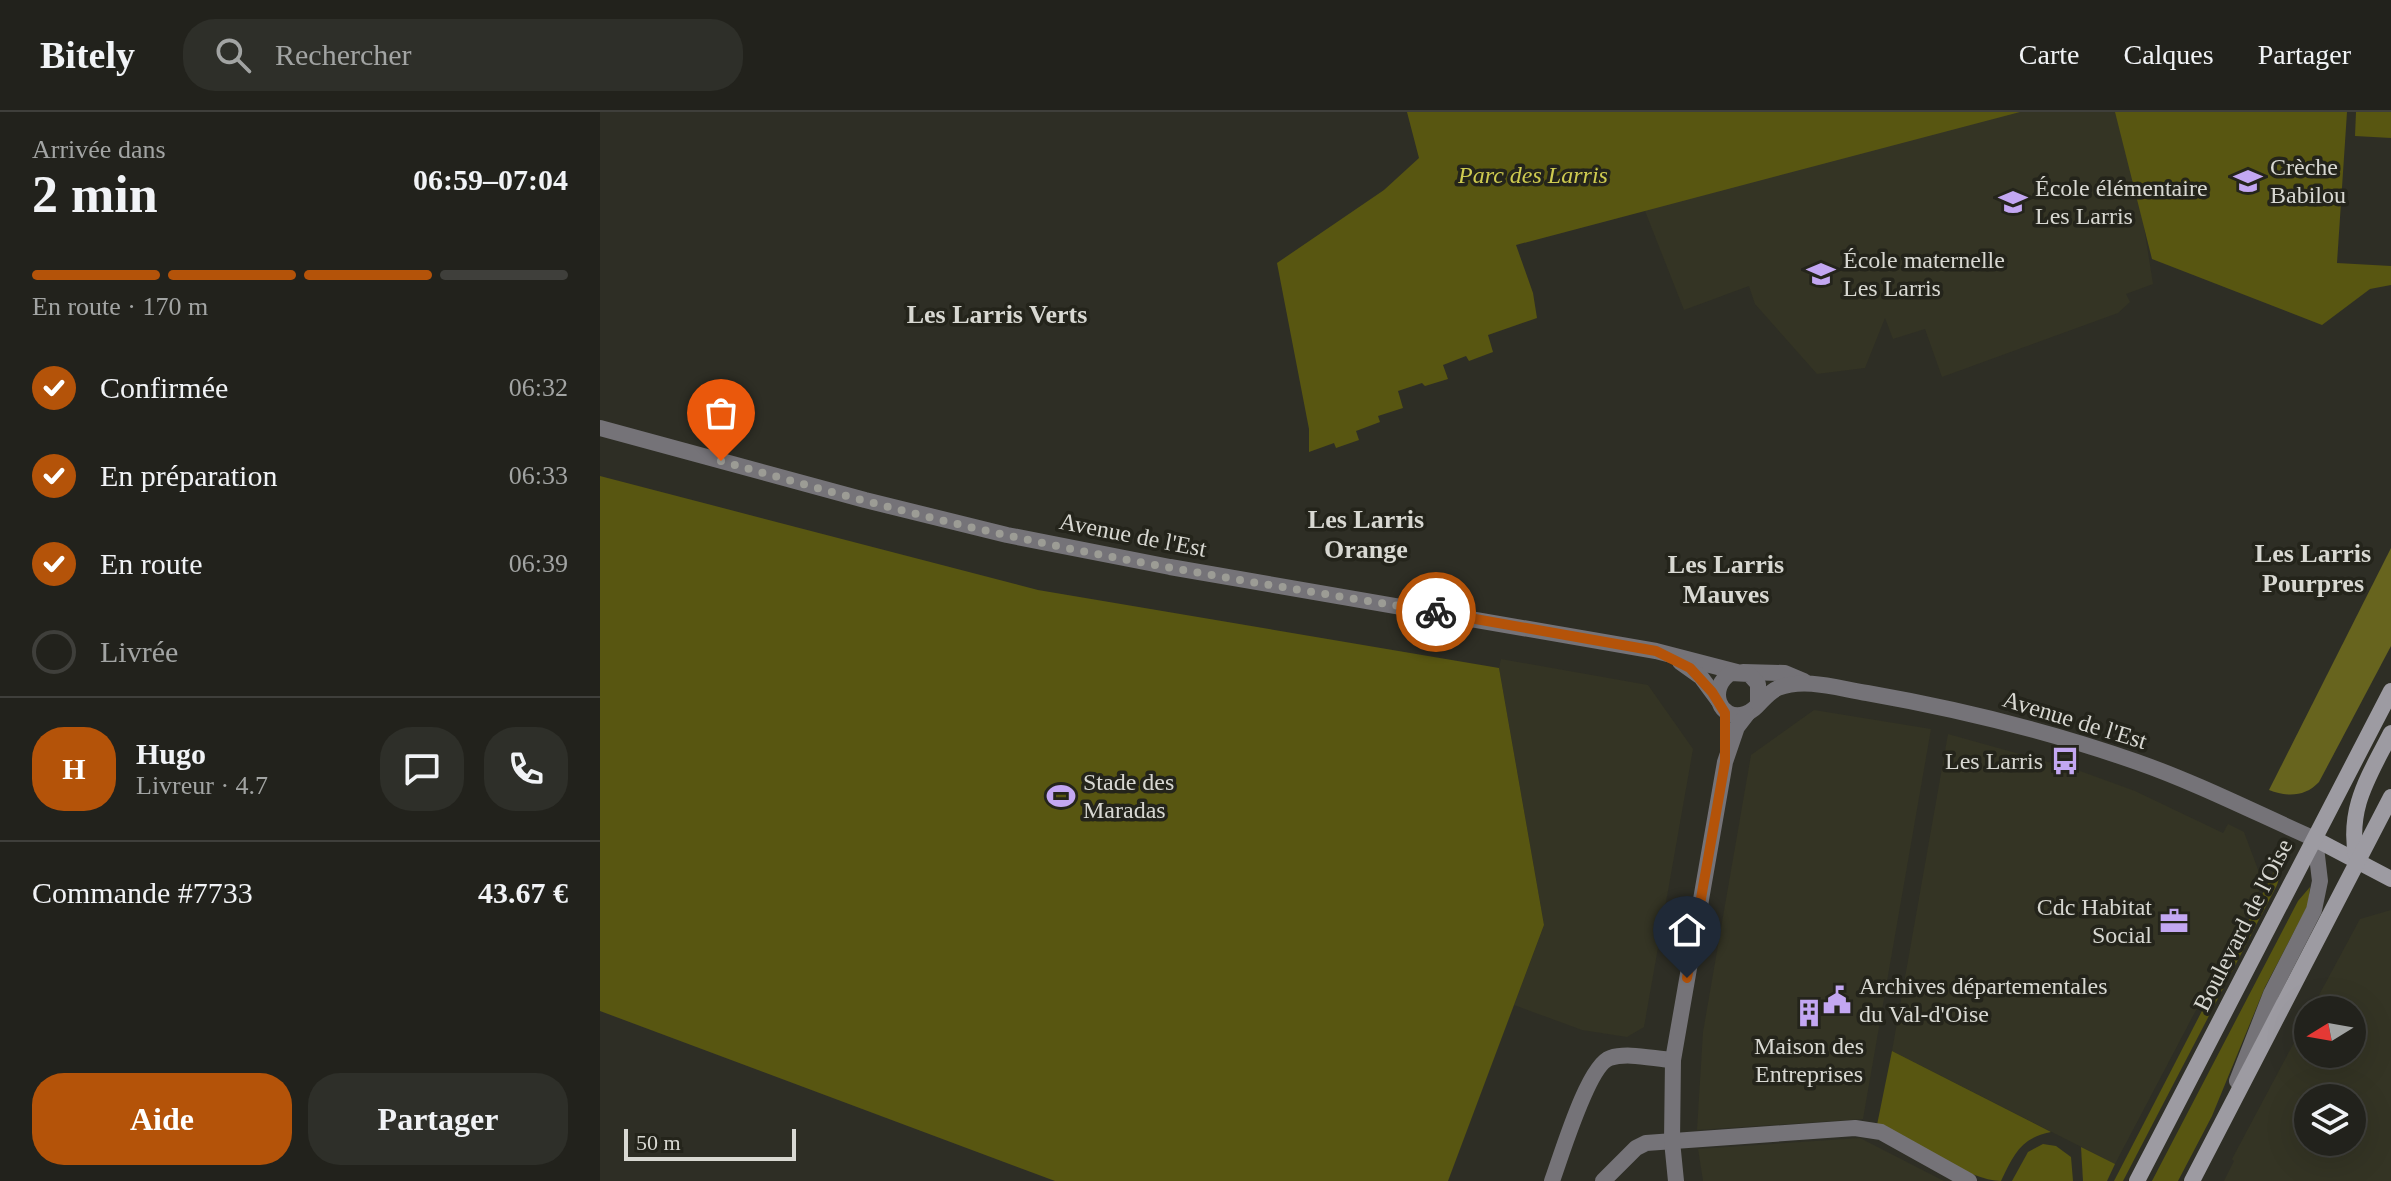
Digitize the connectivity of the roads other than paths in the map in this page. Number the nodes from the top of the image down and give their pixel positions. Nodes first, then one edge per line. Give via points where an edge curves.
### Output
1 (600, 428) edge
2 (1665, 653) junction
3 (1740, 672) junction
4 (1809, 684) junction
5 (2391, 691) edge
6 (1720, 704) junction
7 (1752, 708) junction
8 (2391, 733) edge
9 (1725, 762) junction
10 (2391, 797) edge
11 (2315, 839) junction
12 (2357, 862) junction
13 (2391, 879) edge
14 (1673, 1060) junction
15 (2221, 1124) junction
16 (1672, 1141) junction
17 (1552, 1181) edge
18 (1603, 1181) edge
19 (1676, 1181) edge
20 (1969, 1181) edge
21 (2137, 1181) edge
22 (2192, 1181) edge

1 - 2 street, Avenue de l'Est via 1007,535
2 - 3 street, Avenue de l'Est
2 - 6 street, Avenue de l'Est via 1701,677
3 - 4 street, Avenue de l'Est via 1785,673
3 - 6 street via 1720,681
3 - 7 street via 1758,684 1760,696
4 - 7 street, Avenue de l'Est via 1777,689
4 - 11 street, Avenue de l'Est via 1944,706 2138,762
5 - 11 main road, Boulevard de l'Oise
6 - 7 street via 1731,714
6 - 9 street
7 - 9 street via 1737,727
8 - 12 main road via 2354,815
9 - 14 street
10 - 12 main road
11 - 12 main road
11 - 15 street via 2320,881 2314,910 2271,994
11 - 21 main road, Boulevard de l'Oise
12 - 13 main road
12 - 15 main road
14 - 16 street
14 - 17 street via 1615,1057 1601,1063
15 - 22 main road
16 - 18 street via 1639,1146
16 - 19 street
16 - 20 street via 1870,1128

